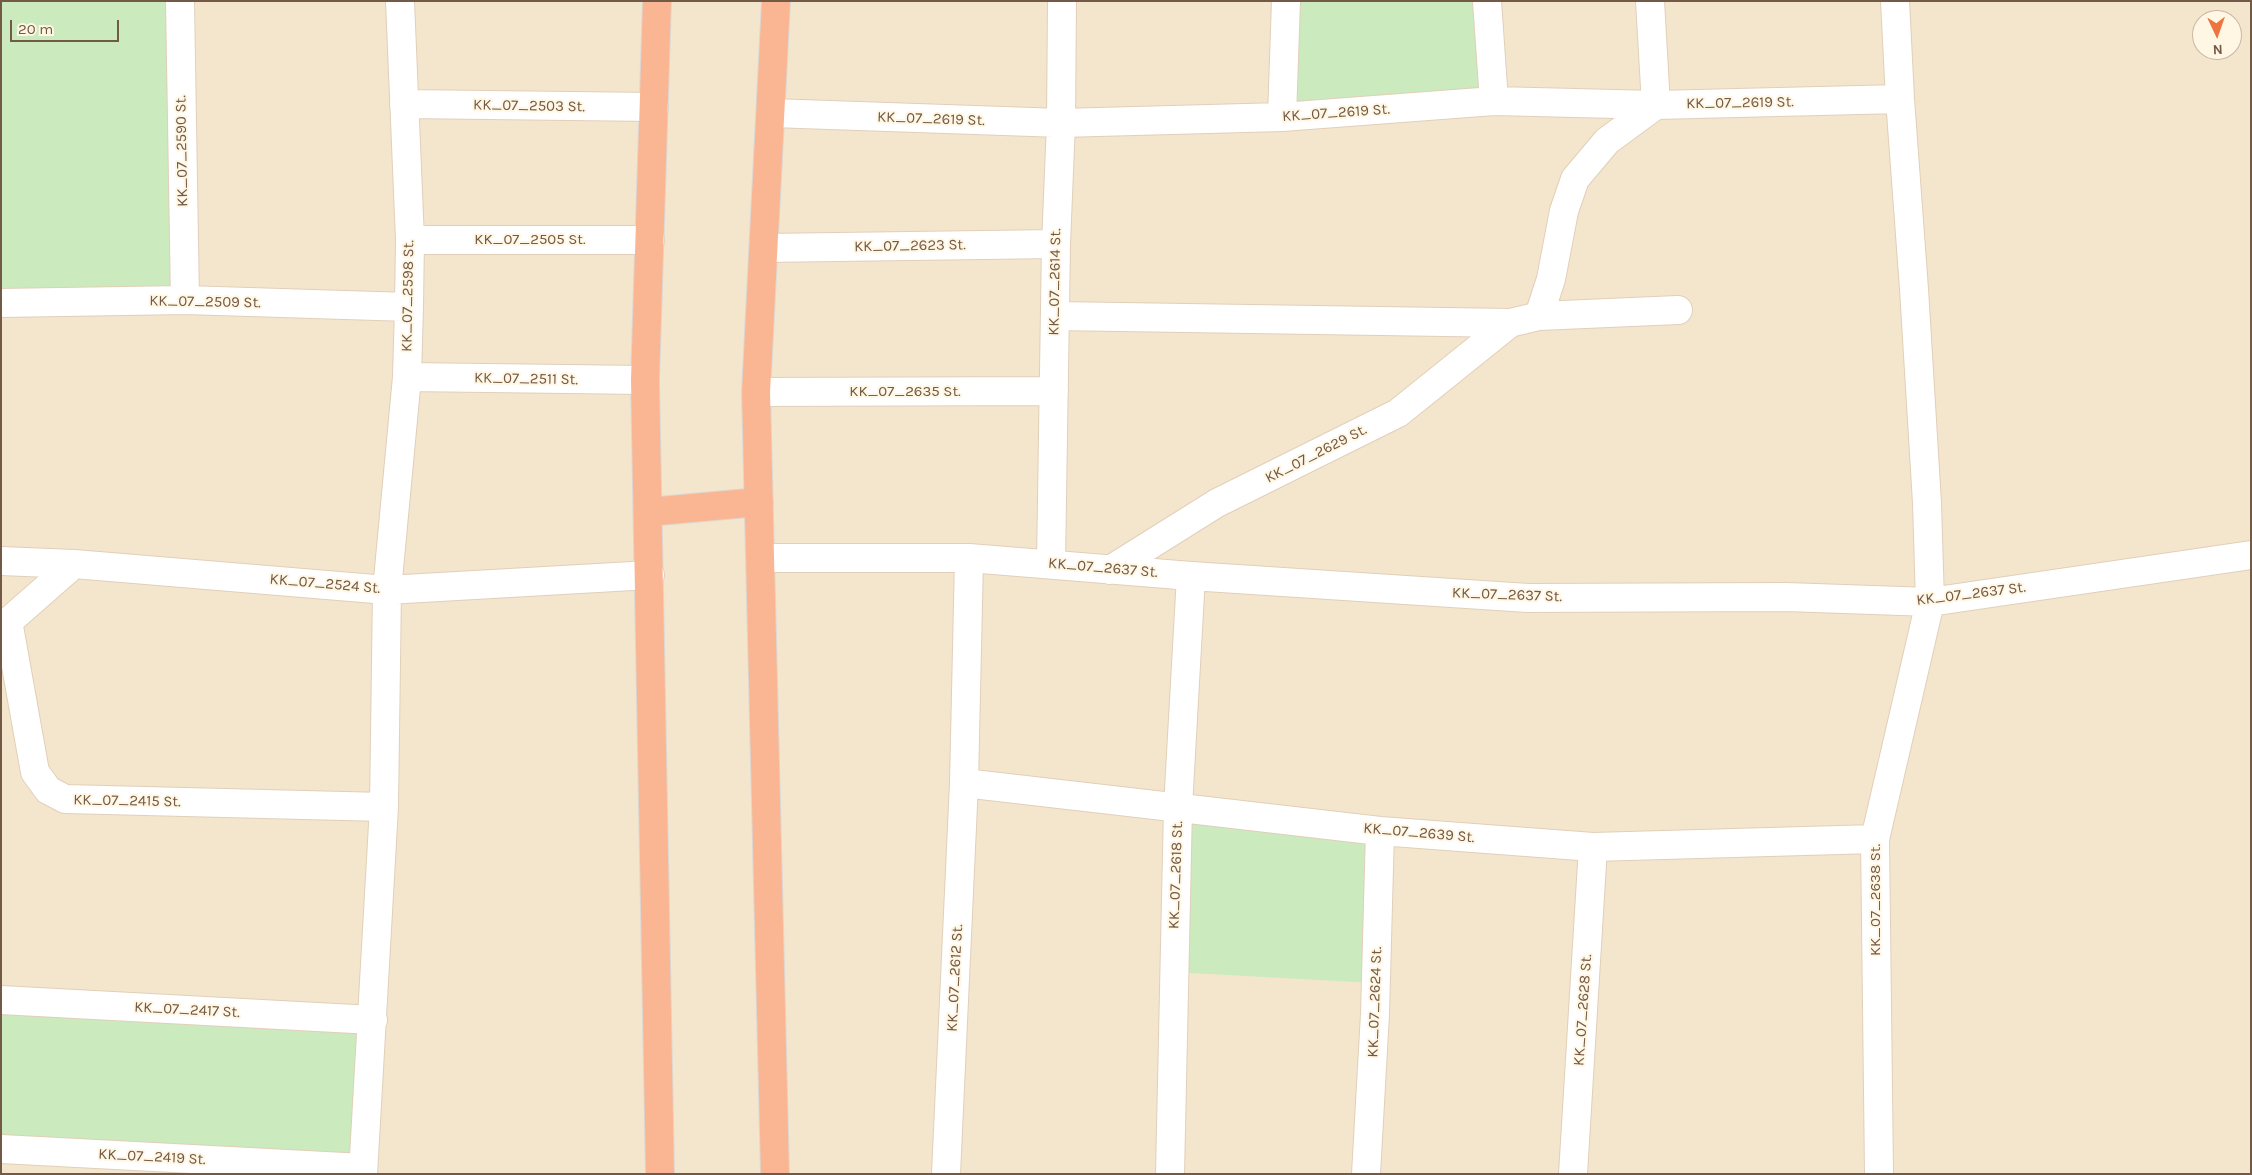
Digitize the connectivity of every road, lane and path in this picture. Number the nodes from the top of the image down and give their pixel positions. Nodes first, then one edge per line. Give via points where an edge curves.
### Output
1 (180, 1) edge
2 (400, 1) edge
3 (657, 1) edge
4 (776, 1) edge
5 (1062, 1) edge
6 (1286, 1) edge
7 (1487, 1) edge
8 (1650, 1) edge
9 (1895, 1) edge
10 (1900, 99) junction
11 (1494, 101) junction
12 (404, 104) junction
13 (1656, 105) junction
14 (654, 107) junction
15 (772, 113) junction
16 (1282, 117) junction
17 (1061, 123) junction
18 (410, 240) junction
19 (650, 240) junction
20 (1056, 244) junction
21 (764, 248) junction
22 (185, 300) junction
23 (1, 303) edge
24 (409, 307) junction
25 (1678, 310) dead end
26 (1055, 316) junction
27 (1539, 316) junction
28 (1510, 322) junction
29 (407, 377) junction
30 (645, 380) junction
31 (1054, 391) junction
32 (756, 392) junction
33 (759, 502) junction
34 (648, 512) junction
35 (2251, 555) edge
36 (760, 558) junction
37 (969, 558) junction
38 (1, 561) edge
39 (1051, 563) junction
40 (74, 564) junction
41 (1110, 570) junction
42 (650, 575) junction
43 (1191, 576) junction
44 (387, 590) junction
45 (1930, 602) junction
46 (5, 625) edge
47 (964, 783) junction
48 (384, 807) junction
49 (1178, 807) junction
50 (1380, 831) junction
51 (1875, 839) junction
52 (1593, 847) junction
53 (1, 1000) edge
54 (372, 1020) junction
55 (1, 1149) edge
56 (363, 1171) edge
57 (660, 1174) edge
58 (775, 1174) edge
59 (946, 1174) edge
60 (1170, 1174) edge
61 (1366, 1174) edge
62 (1572, 1174) edge
63 (1878, 1174) edge

1 - 22 street, KK_07_2590 St.
2 - 12 street, KK_07_2598 St.
3 - 14 highway
4 - 15 highway
5 - 17 street, KK_07_2614 St.
6 - 16 street
7 - 11 street
8 - 13 street
9 - 10 street, KK_07_2638 St.
10 - 13 street, KK_07_2619 St.
10 - 45 street, KK_07_2638 St. via 1927,503
11 - 13 street, KK_07_2619 St.
11 - 16 street, KK_07_2619 St.
12 - 14 street, KK_07_2503 St.
12 - 18 street, KK_07_2598 St.
13 - 27 street via 1607,141 1575,179 1564,211 1551,279
14 - 19 highway
15 - 17 street, KK_07_2619 St.
15 - 21 highway
16 - 17 street, KK_07_2619 St.
17 - 20 street, KK_07_2614 St.
18 - 19 street, KK_07_2505 St.
18 - 24 street, KK_07_2598 St.
19 - 30 highway
20 - 21 street, KK_07_2623 St.
20 - 26 street, KK_07_2614 St.
21 - 32 highway
22 - 23 street, KK_07_2509 St.
22 - 24 street, KK_07_2509 St.
24 - 29 street, KK_07_2598 St.
25 - 27 street
26 - 28 street
26 - 31 street, KK_07_2614 St.
27 - 28 street
28 - 41 street, KK_07_2629 St. via 1398,413 1217,503
29 - 30 street, KK_07_2511 St.
29 - 44 street, KK_07_2598 St.
30 - 34 highway
31 - 32 street, KK_07_2635 St.
31 - 39 street, KK_07_2614 St.
32 - 33 highway
33 - 34 highway
33 - 36 highway
34 - 42 highway
35 - 45 street, KK_07_2637 St.
36 - 37 street, KK_07_2637 St.
36 - 58 highway
37 - 39 street, KK_07_2637 St.
37 - 47 street, KK_07_2612 St.
38 - 40 street, KK_07_2524 St.
39 - 41 street, KK_07_2637 St.
40 - 44 street, KK_07_2524 St.
40 - 46 street
41 - 43 street, KK_07_2637 St.
42 - 44 street, KK_07_2524 St.
42 - 57 highway
43 - 45 street, KK_07_2637 St. via 1528,598 1786,597
43 - 49 street, KK_07_2618 St.
44 - 48 street, KK_07_2598 St.
45 - 51 street, KK_07_2638 St.
46 - 48 street, KK_07_2415 St. via 35,772 48,790 65,799
47 - 49 street, KK_07_2639 St.
47 - 59 street, KK_07_2612 St.
48 - 54 street, KK_07_2598 St.
49 - 50 street, KK_07_2639 St.
49 - 60 street, KK_07_2618 St.
50 - 52 street, KK_07_2639 St.
50 - 61 street, KK_07_2624 St. via 1376,1014
51 - 52 street, KK_07_2639 St.
51 - 63 street, KK_07_2638 St.
52 - 62 street, KK_07_2628 St.
53 - 54 street, KK_07_2417 St.
54 - 56 street, KK_07_2598 St.
55 - 56 street, KK_07_2419 St.

